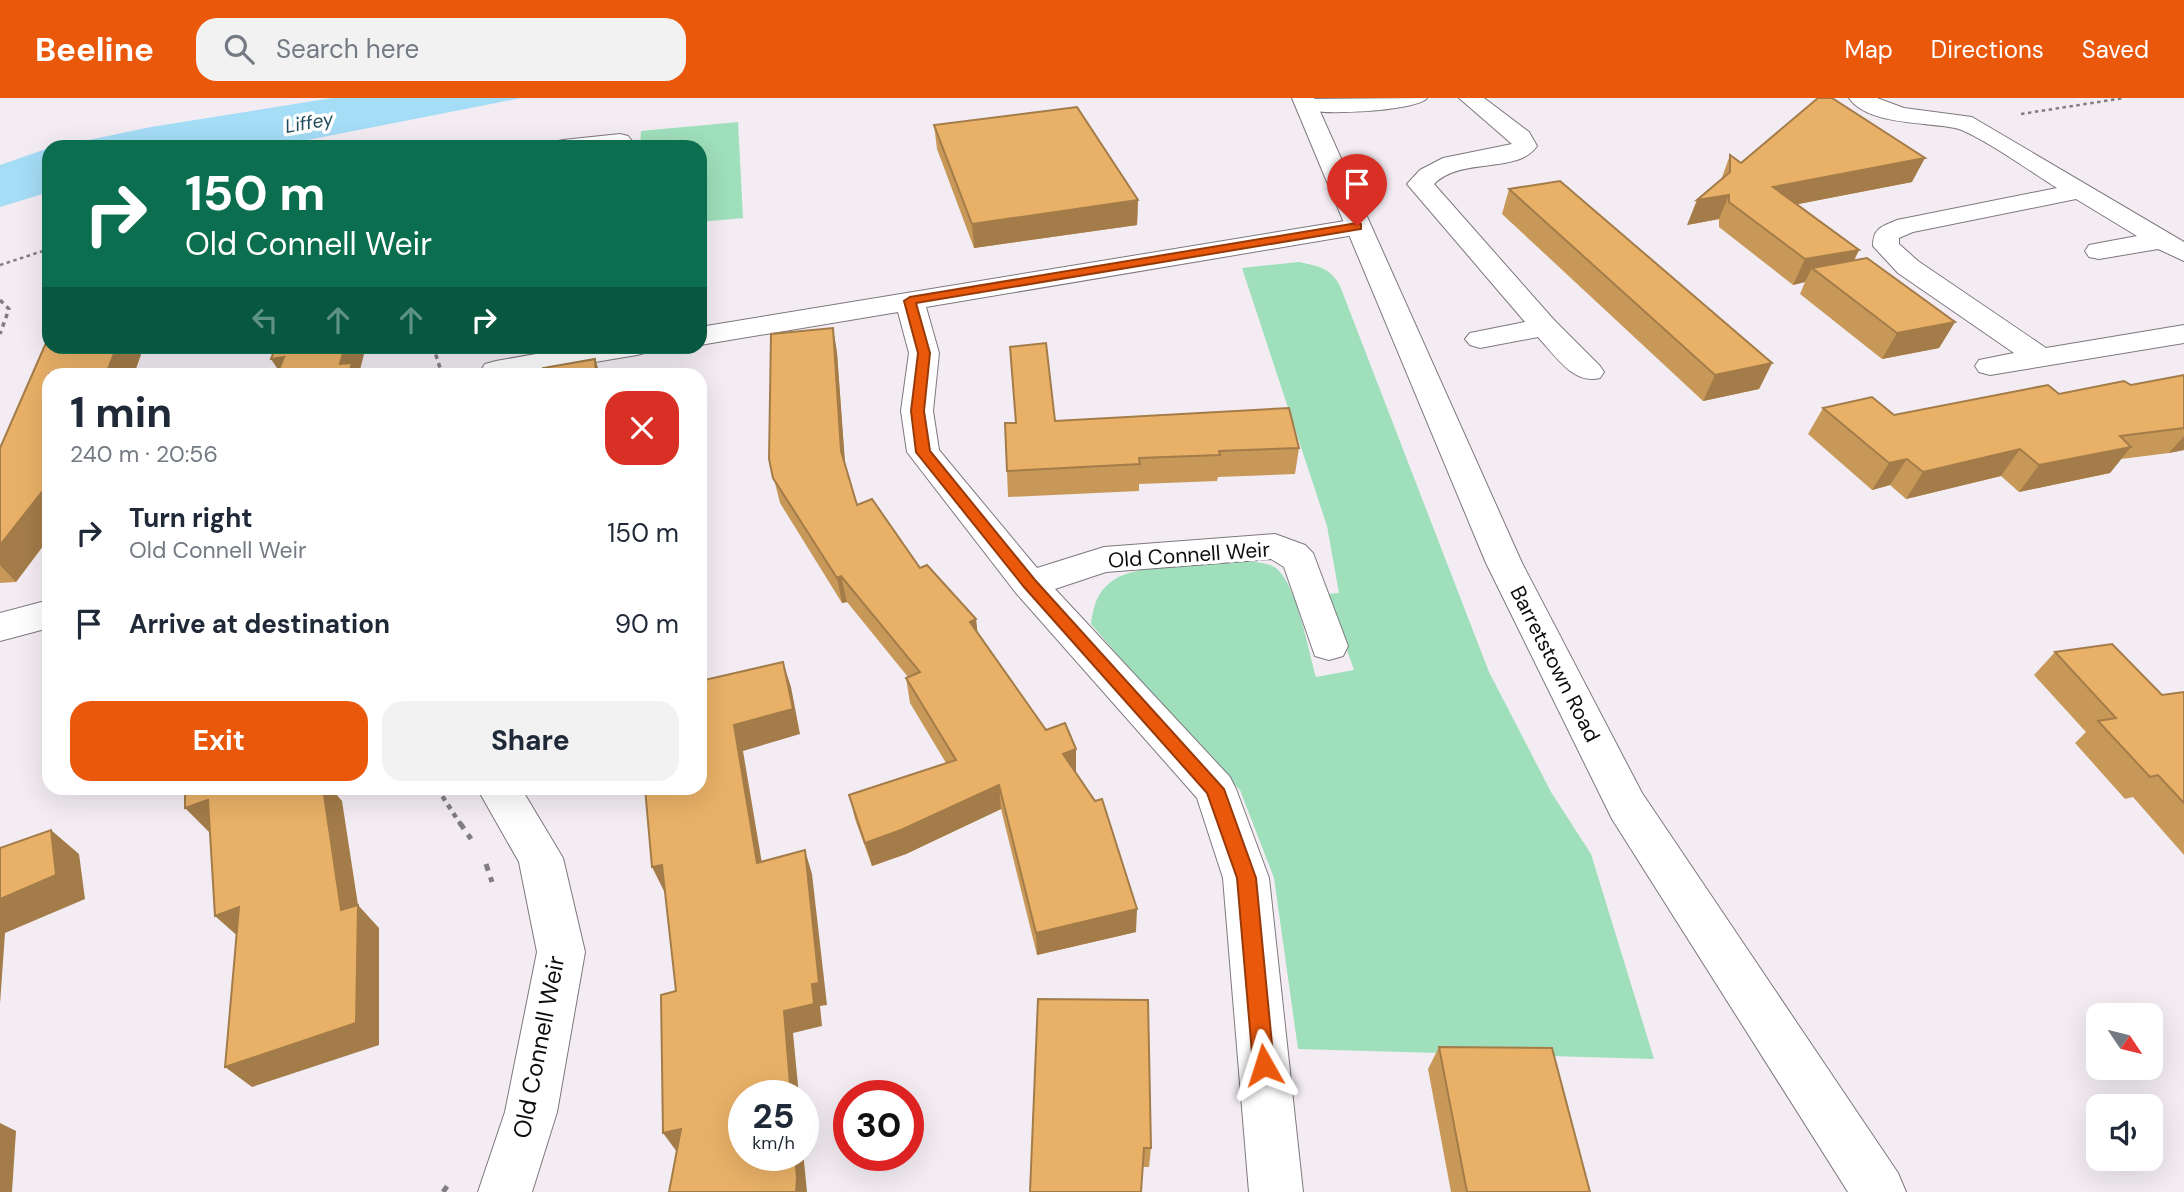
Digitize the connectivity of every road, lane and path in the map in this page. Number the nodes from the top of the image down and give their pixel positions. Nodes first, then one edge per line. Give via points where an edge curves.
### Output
1 (1416, 98) edge
2 (1470, 98) edge
3 (1860, 98) edge
4 (2124, 98) edge
5 (1306, 102) edge
6 (1964, 122) junction
7 (2080, 191) junction
8 (1357, 226) junction
9 (2174, 246) edge
10 (42, 251) edge
11 (2099, 251) dead end
12 (0, 265) edge
13 (0, 300) edge
14 (910, 301) junction
15 (1545, 327) junction
16 (0, 334) edge
17 (2184, 334) edge
18 (707, 335) edge
19 (1480, 339) dead end
20 (593, 354) edge
21 (2041, 358) junction
22 (1990, 366) dead end
23 (516, 368) edge
24 (1589, 372) dead end
25 (1029, 584) junction
26 (42, 616) edge
27 (0, 627) edge
28 (1329, 646) dead end
29 (442, 795) edge
30 (502, 795) edge
31 (474, 844) dead end
32 (483, 855) dead end
33 (496, 894) dead end
34 (459, 1170) dead end
35 (443, 1192) edge
36 (505, 1192) edge
37 (1276, 1192) edge
38 (1879, 1192) edge

1 - 5 street
2 - 15 street via 1521,137 1525,146 1517,153 1441,167 1420,184
3 - 6 street via 1904,115
4 - 6 path
5 - 8 street, Barretstown Road
6 - 7 street
7 - 9 street
7 - 21 street via 1886,234 1886,246 1908,267
8 - 14 street
8 - 38 street, Barretstown Road via 1504,563 1627,806
9 - 11 street
10 - 12 path
13 - 16 path via 9,309
14 - 18 street
14 - 25 street via 924,353 917,411 923,452
15 - 19 street
15 - 24 street
17 - 21 street
20 - 23 street
21 - 22 street
25 - 28 street, Old Connell Weir via 1104,560 1275,546 1300,562
25 - 37 street via 1215,789 1246,878
26 - 27 street
29 - 31 path
30 - 36 street, Old Connell Weir via 541,858 561,953 531,1112
32 - 33 path
34 - 35 path

